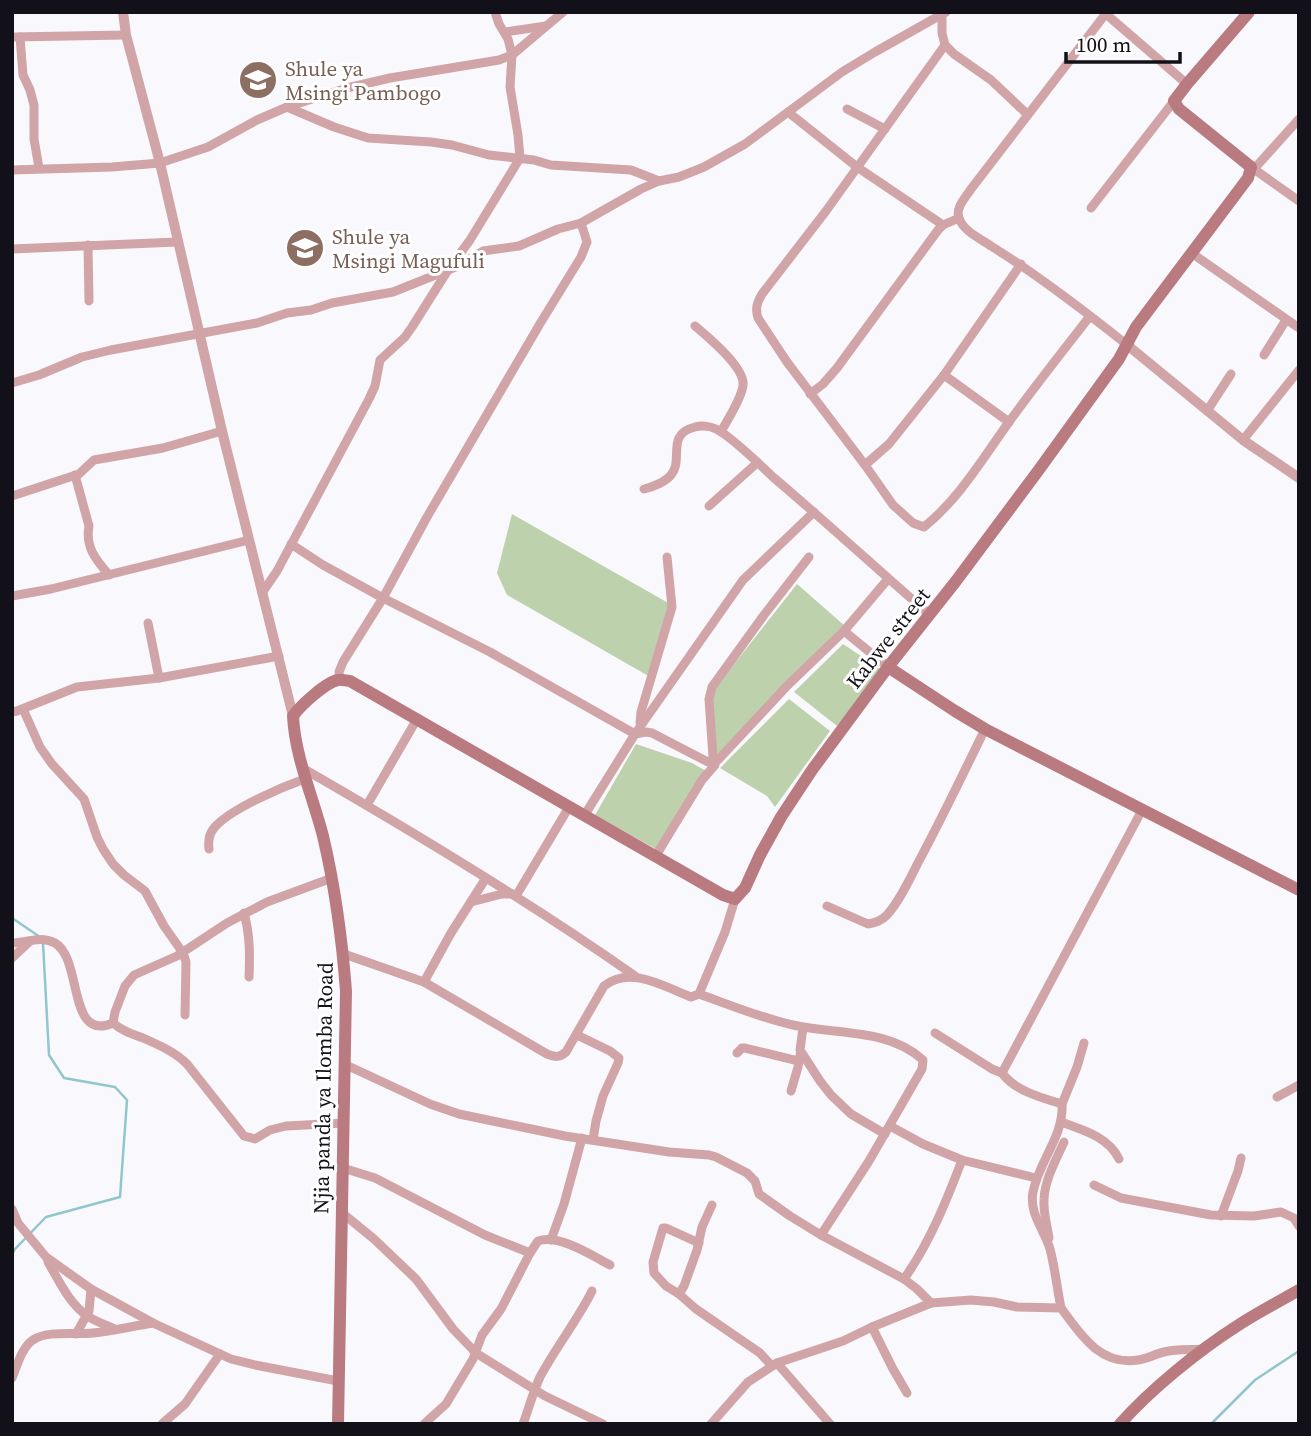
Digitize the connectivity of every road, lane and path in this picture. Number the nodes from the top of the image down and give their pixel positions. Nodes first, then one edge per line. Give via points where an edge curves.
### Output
1 (123, 12) edge
2 (495, 12) edge
3 (563, 12) edge
4 (1249, 12) edge
5 (944, 13) edge
6 (1107, 13) edge
7 (548, 26) junction
8 (505, 32) junction
9 (126, 35) junction
10 (16, 37) edge
11 (945, 46) junction
12 (512, 55) junction
13 (1187, 84) junction
14 (1174, 101) junction
15 (287, 107) junction
16 (847, 109) dead end
17 (788, 112) junction
18 (1027, 114) junction
19 (1299, 119) edge
20 (885, 129) junction
21 (520, 158) junction
22 (160, 163) junction
23 (858, 167) junction
24 (39, 168) junction
25 (1253, 168) junction
26 (12, 170) edge
27 (659, 181) junction
28 (1299, 201) edge
29 (1091, 208) dead end
30 (959, 218) junction
31 (581, 223) junction
32 (943, 225) junction
33 (177, 242) junction
34 (88, 245) junction
35 (12, 249) edge
36 (1193, 254) junction
37 (1021, 264) junction
38 (448, 270) junction
39 (89, 301) dead end
40 (1090, 316) junction
41 (1286, 320) junction
42 (695, 326) dead end
43 (1299, 328) edge
44 (198, 333) junction
45 (1126, 344) junction
46 (1264, 355) dead end
47 (1299, 370) edge
48 (1231, 374) dead end
49 (944, 375) junction
50 (12, 383) edge
51 (810, 394) junction
52 (1207, 411) junction
53 (1009, 422) junction
54 (222, 430) junction
55 (721, 432) junction
56 (1243, 440) junction
57 (757, 463) junction
58 (865, 466) junction
59 (75, 475) junction
60 (1299, 478) edge
61 (644, 489) dead end
62 (13, 493) edge
63 (709, 506) dead end
64 (814, 512) junction
65 (249, 540) junction
66 (291, 544) junction
67 (667, 556) dead end
68 (809, 557) dead end
69 (109, 575) junction
70 (888, 579) junction
71 (262, 593) junction
72 (12, 596) edge
73 (383, 598) junction
74 (930, 615) junction
75 (148, 623) dead end
76 (844, 631) junction
77 (279, 656) junction
78 (888, 667) junction
79 (159, 678) junction
80 (340, 679) junction
81 (23, 709) junction
82 (12, 712) edge
83 (293, 716) junction
84 (417, 719) junction
85 (638, 729) junction
86 (985, 729) junction
87 (713, 764) junction
88 (305, 774) junction
89 (367, 805) junction
90 (569, 807) junction
91 (1142, 810) junction
92 (584, 816) junction
93 (209, 849) dead end
94 (655, 857) junction
95 (332, 878) junction
96 (486, 878) junction
97 (1299, 890) edge
98 (515, 895) junction
99 (736, 899) junction
100 (471, 902) junction
101 (827, 906) dead end
102 (244, 913) junction
103 (35, 939) junction
104 (12, 943) edge
105 (183, 953) junction
106 (344, 954) junction
107 (12, 958) edge
108 (636, 976) junction
109 (249, 977) dead end
110 (424, 982) junction
111 (699, 994) junction
112 (185, 1016) dead end
113 (113, 1023) junction
114 (803, 1028) junction
115 (935, 1033) dead end
116 (577, 1035) junction
117 (1084, 1043) dead end
118 (800, 1050) junction
119 (737, 1053) dead end
120 (800, 1061) junction
121 (344, 1064) junction
122 (1002, 1073) junction
123 (1297, 1089) edge
124 (791, 1091) dead end
125 (1277, 1097) dead end
126 (1062, 1104) junction
127 (1061, 1122) junction
128 (344, 1123) junction
129 (887, 1130) junction
130 (582, 1138) junction
131 (593, 1140) junction
132 (1064, 1142) dead end
133 (1241, 1157) dead end
134 (1119, 1159) dead end
135 (962, 1160) junction
136 (343, 1168) junction
137 (1036, 1178) junction
138 (1094, 1185) dead end
139 (712, 1205) dead end
140 (12, 1209) edge
141 (341, 1212) junction
142 (1221, 1216) junction
143 (15, 1223) edge
144 (1299, 1226) edge
145 (821, 1235) junction
146 (551, 1240) junction
147 (699, 1243) junction
148 (1049, 1247) junction
149 (530, 1253) junction
150 (46, 1257) junction
151 (610, 1265) dead end
152 (904, 1279) junction
153 (91, 1289) junction
154 (1299, 1290) edge
155 (592, 1291) dead end
156 (679, 1294) junction
157 (931, 1303) junction
158 (1061, 1308) junction
159 (86, 1316) junction
160 (153, 1323) junction
161 (872, 1327) junction
162 (115, 1329) junction
163 (76, 1334) junction
164 (1203, 1349) junction
165 (476, 1353) junction
166 (220, 1354) junction
167 (774, 1364) junction
168 (12, 1378) edge
169 (338, 1381) junction
170 (534, 1389) junction
171 (907, 1393) dead end
172 (162, 1424) edge
173 (338, 1424) edge
174 (424, 1424) edge
175 (523, 1424) edge
176 (603, 1424) edge
177 (711, 1424) edge
178 (830, 1424) edge
179 (1121, 1424) edge

1 - 9 street
2 - 8 street
3 - 7 street
4 - 13 main road
5 - 11 street
5 - 17 street via 826,83
6 - 13 street
6 - 18 street
7 - 8 street
7 - 12 street
8 - 12 street
9 - 10 street
9 - 22 street
10 - 24 street via 34,105
11 - 18 street via 991,79
11 - 20 street
12 - 15 street via 390,78
12 - 21 street via 510,87
13 - 14 main road
14 - 25 main road
14 - 29 street
15 - 21 street via 368,138 431,142
15 - 22 street via 208,147
16 - 20 street
17 - 23 street
17 - 27 street via 713,163
18 - 30 street via 959,207
19 - 25 street
20 - 23 street
21 - 27 street via 551,165 631,170
21 - 38 street
22 - 24 street
22 - 33 street
23 - 32 street
23 - 51 street via 757,302 758,318
24 - 26 street
25 - 28 street
25 - 36 main road, Kabwe street
27 - 31 street
30 - 32 street
30 - 37 street via 972,233
31 - 38 street via 519,246 483,251
31 - 73 street via 587,242 581,257
32 - 51 street via 837,368
33 - 34 street
33 - 44 street
34 - 35 street
34 - 39 street
36 - 41 street
36 - 45 main road, Kabwe street
37 - 40 street
37 - 49 street
38 - 44 street via 393,292
38 - 66 street via 405,337 380,360 372,393
40 - 45 street
40 - 53 street
41 - 43 street
41 - 46 street
42 - 55 street via 721,349 743,380
44 - 50 street via 82,357
44 - 54 street
45 - 52 street
45 - 74 main road, Kabwe street via 1079,415
47 - 56 street
48 - 52 street
49 - 53 street
49 - 58 street via 889,444
51 - 58 street
52 - 56 street
53 - 58 street via 954,497 925,527 899,512
54 - 59 street via 163,448 94,460
54 - 65 street
55 - 57 street
55 - 61 street via 698,426 685,431 678,439 674,471
56 - 60 street
57 - 63 street
57 - 64 street
59 - 62 street
59 - 69 street via 89,526 89,545
64 - 70 street
64 - 85 street via 743,580
65 - 69 street
65 - 71 street
66 - 71 street
66 - 73 street
67 - 85 street via 672,607
68 - 87 street via 712,687
69 - 72 street
70 - 74 street
70 - 76 street
71 - 77 street
73 - 80 street via 343,663
73 - 85 street
74 - 78 main road, Kabwe street
75 - 79 street
76 - 78 street
76 - 87 street
77 - 79 street
77 - 83 street
78 - 86 main road
78 - 99 main road, Kabwe street via 801,786
79 - 81 street via 76,687
80 - 83 main road
80 - 84 main road
81 - 82 street
81 - 105 street via 40,747 84,799 103,849 113,864 145,891
83 - 88 main road, Njia panda ya Ilomba Road
84 - 89 street
84 - 90 main road
85 - 87 street
85 - 92 street
86 - 91 main road
86 - 101 street via 907,885 888,913 868,924
87 - 94 street
88 - 89 street
88 - 93 street via 227,817 211,834
88 - 95 main road, Njia panda ya Ilomba Road
89 - 96 street
90 - 92 main road
90 - 98 street
91 - 97 main road
91 - 122 street
92 - 94 main road
94 - 99 main road
95 - 102 street
95 - 106 main road, Njia panda ya Ilomba Road
96 - 98 street
96 - 100 street
98 - 100 street
98 - 108 street
99 - 111 street
100 - 110 street
102 - 105 street
102 - 109 street
103 - 104 street
103 - 107 street
103 - 113 street via 56,943 65,953 84,1016 98,1027
105 - 112 street via 187,962
105 - 113 street via 129,979
106 - 110 street
106 - 121 main road, Njia panda ya Ilomba Road
108 - 111 street via 691,997
108 - 116 street via 604,986
110 - 116 street via 554,1057 566,1052
111 - 114 street
113 - 128 street via 180,1057 249,1139 286,1126
114 - 118 street
114 - 129 street via 870,1036 923,1060
115 - 122 street
116 - 131 street via 619,1058 603,1096
117 - 126 street
118 - 120 street
118 - 129 street via 851,1114
119 - 120 street via 745,1048
120 - 124 street
121 - 128 main road, Njia panda ya Ilomba Road
121 - 130 street via 446,1111
122 - 126 street via 1021,1088
123 - 125 street
126 - 127 street
127 - 134 street via 1108,1143
127 - 137 street
128 - 136 main road, Njia panda ya Ilomba Road
129 - 135 street
129 - 145 street
130 - 131 street
130 - 146 street
131 - 145 street via 716,1157 747,1173 760,1194
132 - 148 street via 1044,1200
133 - 142 street
135 - 137 street
135 - 152 street via 941,1214
136 - 141 main road, Njia panda ya Ilomba Road
136 - 149 street via 374,1178
137 - 148 street via 1032,1195 1035,1219
138 - 142 street via 1121,1198
139 - 147 street
140 - 143 street
141 - 165 street via 416,1279
141 - 169 main road, Njia panda ya Ilomba Road
142 - 144 street via 1281,1212
143 - 150 street
145 - 152 street
146 - 149 street via 538,1241
146 - 151 street
147 - 156 street
147 - 156 street via 662,1230 654,1273
148 - 158 street
149 - 165 street
150 - 153 street
150 - 159 street
152 - 157 street
153 - 159 street
153 - 160 street
154 - 164 main road
155 - 170 street
156 - 167 street
157 - 158 street via 971,1300
157 - 161 street
158 - 164 street via 1093,1347 1112,1359 1136,1361
159 - 162 street
159 - 163 street
160 - 162 street
160 - 166 street
161 - 167 street
161 - 171 street
162 - 163 street
163 - 168 street via 36,1337
164 - 179 main road
165 - 170 street
165 - 174 street via 446,1404
166 - 169 street
166 - 172 street via 185,1404
167 - 177 street via 748,1382
167 - 178 street
169 - 173 main road, Njia panda ya Ilomba Road
170 - 175 street
170 - 176 street

